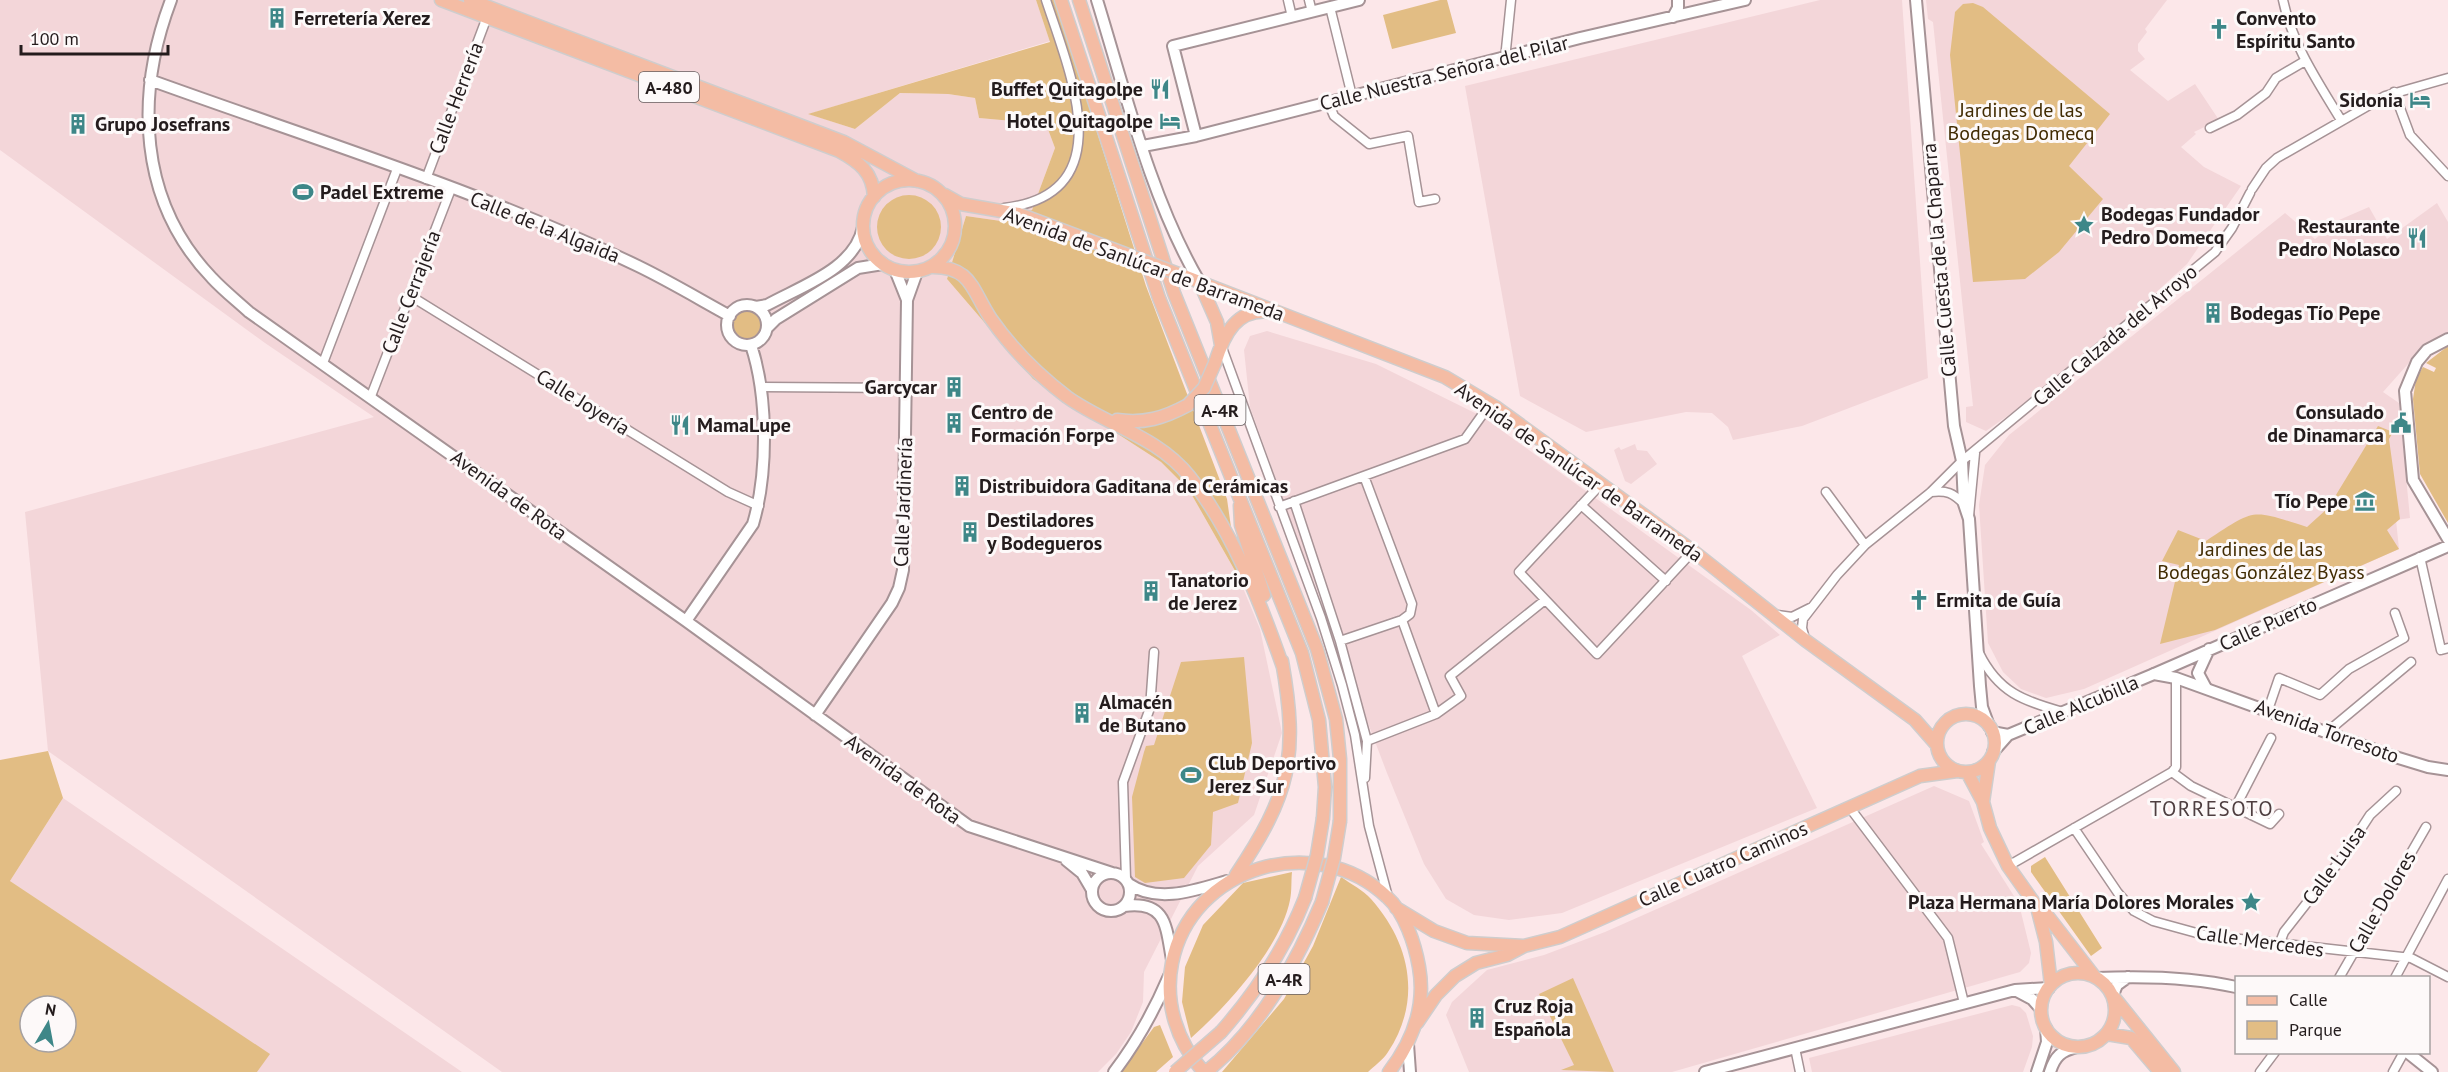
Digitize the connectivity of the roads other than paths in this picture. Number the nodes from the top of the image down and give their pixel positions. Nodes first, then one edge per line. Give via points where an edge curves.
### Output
1 (171, 0) edge
2 (441, 0) edge
3 (470, 0) edge
4 (1046, 0) edge
5 (1061, 0) edge
6 (1079, 0) edge
7 (1097, 0) edge
8 (1288, 0) edge
9 (1310, 0) edge
10 (1359, 0) edge
11 (1511, 0) edge
12 (1678, 0) edge
13 (1744, 0) edge
14 (1916, 0) edge
15 (2283, 0) edge
16 (1335, 4) edge
17 (1312, 12) junction
18 (487, 17) junction
19 (1292, 17) junction
20 (1672, 17) junction
21 (1505, 59) junction
22 (2306, 61) junction
23 (2448, 78) edge
24 (150, 80) junction
25 (2394, 92) junction
26 (1352, 96) junction
27 (1328, 102) junction
28 (2341, 120) junction
29 (2210, 128) dead end
30 (1196, 136) junction
31 (1143, 146) junction
32 (397, 169) junction
33 (2448, 176) edge
34 (426, 179) junction
35 (916, 181) junction
36 (450, 189) junction
37 (942, 193) junction
38 (874, 197) junction
39 (1435, 199) dead end
40 (995, 209) junction
41 (863, 227) junction
42 (883, 264) junction
43 (931, 267) junction
44 (895, 270) junction
45 (918, 272) junction
46 (1198, 281) junction
47 (409, 295) junction
48 (907, 300) junction
49 (756, 307) junction
50 (1278, 313) junction
51 (730, 316) junction
52 (767, 328) junction
53 (2448, 339) edge
54 (751, 345) junction
55 (1221, 345) junction
56 (323, 363) junction
57 (761, 387) junction
58 (906, 388) junction
59 (371, 396) junction
60 (1490, 404) junction
61 (1107, 418) junction
62 (1975, 453) junction
63 (1962, 461) junction
64 (1364, 476) junction
65 (1601, 484) junction
66 (1826, 492) dead end
67 (1931, 492) junction
68 (1240, 498) junction
69 (1294, 501) junction
70 (1964, 504) junction
71 (1581, 505) junction
72 (759, 506) junction
73 (1280, 507) junction
74 (1968, 519) junction
75 (2448, 539) edge
76 (1865, 545) junction
77 (2448, 546) edge
78 (1694, 551) junction
79 (2420, 557) junction
80 (1666, 581) junction
81 (1545, 600) junction
82 (1810, 608) junction
83 (2395, 613) dead end
84 (1773, 614) junction
85 (1402, 620) junction
86 (686, 621) junction
87 (1805, 640) junction
88 (1340, 641) junction
89 (1976, 648) junction
90 (2210, 649) junction
91 (2444, 649) edge
92 (1154, 652) dead end
93 (2411, 662) dead end
94 (1283, 667) junction
95 (2154, 674) junction
96 (2176, 678) junction
97 (2206, 688) junction
98 (2268, 710) junction
99 (2063, 712) junction
100 (1436, 714) junction
101 (815, 715) junction
102 (1991, 729) junction
103 (2327, 732) junction
104 (2008, 735) junction
105 (2271, 738) dead end
106 (1367, 741) junction
107 (1937, 749) junction
108 (1991, 756) junction
109 (2448, 770) edge
110 (1962, 772) junction
111 (2172, 772) junction
112 (1920, 776) junction
113 (2396, 791) dead end
114 (1364, 798) junction
115 (1983, 802) junction
116 (2236, 807) junction
117 (1850, 808) junction
118 (2279, 814) dead end
119 (2426, 827) dead end
120 (2074, 828) junction
121 (1063, 858) junction
122 (1125, 863) junction
123 (2008, 866) junction
124 (1114, 873) junction
125 (1231, 879) junction
126 (2448, 879) edge
127 (1128, 882) junction
128 (1092, 890) junction
129 (1392, 902) junction
130 (1124, 906) junction
131 (2037, 907) junction
132 (2279, 945) junction
133 (1524, 946) junction
134 (2352, 953) junction
135 (2406, 957) junction
136 (1172, 960) junction
137 (1170, 973) junction
138 (2128, 976) junction
139 (2339, 976) edge
140 (2396, 976) edge
141 (2095, 977) junction
142 (2448, 977) edge
143 (2050, 987) junction
144 (2235, 987) edge
145 (2015, 990) junction
146 (2113, 995) junction
147 (1964, 1003) junction
148 (2041, 1009) junction
149 (1417, 1023) junction
150 (2046, 1028) junction
151 (2107, 1034) junction
152 (1408, 1044) junction
153 (2077, 1047) junction
154 (1795, 1048) junction
155 (2274, 1054) edge
156 (2405, 1054) edge
157 (2407, 1054) edge
158 (1114, 1072) edge
159 (1175, 1072) edge
160 (1205, 1072) edge
161 (1389, 1072) edge
162 (1410, 1072) edge
163 (1705, 1072) edge
164 (1800, 1072) edge
165 (2037, 1072) edge
166 (2050, 1072) edge
167 (2160, 1072) edge
168 (2174, 1072) edge
169 (2260, 1072) edge
170 (2393, 1072) edge
171 (2433, 1072) edge

1 - 24 street, Avenida de Rota
2 - 18 main road, A-480
3 - 35 main road, A-480 via 844,142
4 - 40 street via 1077,98 1080,123 1075,160 1066,178 1042,199 1027,206
5 - 68 main road, A-4R via 1159,298
6 - 160 main road, A-4R, bridge via 1174,293 1304,611 1336,719 1340,821 1322,902 1281,983 1231,1047
7 - 31 street
8 - 19 street
9 - 17 street
10 - 16 street
11 - 21 street
12 - 20 street
13 - 20 street, Calle Nuestra Señora del Pilar
14 - 63 street, Calle Cuesta de la Chaparra via 1954,426
15 - 22 street via 2287,20
16 - 17 street
16 - 26 street
17 - 19 street
18 - 34 street, Calle Herrería
18 - 38 main road, A-480 via 839,151 858,161 868,173
19 - 30 street via 1173,46
20 - 21 street, Calle Nuestra Señora del Pilar
21 - 26 street, Calle Nuestra Señora del Pilar
22 - 28 street
22 - 29 street via 2276,78 2266,93 2237,115
23 - 25 street, Calle Calzada del Arroyo
24 - 32 street, Calle de la Algaida
24 - 56 street, Avenida de Rota via 146,109 149,152 159,193 182,239 211,277 249,312
25 - 28 street, Calle Calzada del Arroyo
25 - 33 street via 2410,135
26 - 27 street, Calle Nuestra Señora del Pilar
27 - 30 street, Calle Nuestra Señora del Pilar
27 - 39 street via 1334,116 1369,144 1408,136 1419,202
28 - 62 street, Calle Calzada del Arroyo via 2266,168 2215,252
30 - 31 street, Calle Nuestra Señora del Pilar
31 - 46 street via 1176,243
32 - 34 street, Calle de la Algaida
32 - 56 street
34 - 36 street, Calle de la Algaida
35 - 37 main road
35 - 38 main road via 893,183
36 - 47 street, Calle Cerrajería
36 - 51 street, Calle de la Algaida via 638,266
37 - 40 main road, Avenida de Sanlúcar de Barrameda via 961,204
37 - 43 main road via 956,226 949,250
38 - 41 main road
40 - 46 main road, Avenida de Sanlúcar de Barrameda, bridge via 1027,216
41 - 42 main road via 868,248
41 - 49 street via 856,249 841,262 767,305
42 - 44 main road
42 - 52 street via 858,268
43 - 45 main road
43 - 61 main road via 962,273 1017,353 1068,397
44 - 45 main road
44 - 48 street, Calle Jardinería
45 - 48 street, Calle Jardinería
46 - 50 main road, Avenida de Sanlúcar de Barrameda
46 - 55 main road via 1217,322
47 - 59 street, Calle Cerrajería
47 - 72 street, Calle Joyería via 728,492
48 - 58 street, Calle Jardinería
49 - 51 street via 744,306
49 - 52 street via 765,316
50 - 55 main road via 1261,310 1243,315
50 - 60 main road, Avenida de Sanlúcar de Barrameda via 1445,377
51 - 54 street via 729,334 738,343
52 - 54 street via 761,339
53 - 75 street via 2427,350 2417,362 2405,391 2413,480
54 - 57 street
55 - 61 main road, bridge via 1204,388 1188,405 1153,420
55 - 73 street
56 - 59 street, Avenida de Rota
57 - 58 street
57 - 72 street
58 - 101 street, Calle Jardinería via 903,570 899,588
59 - 86 street, Avenida de Rota
60 - 64 street via 1465,439
60 - 65 main road, Avenida de Sanlúcar de Barrameda
61 - 94 main road via 1157,448 1187,474 1245,570
62 - 63 street, Calle Calzada del Arroyo
62 - 74 street, Calle Cuesta de la Chaparra
63 - 67 street, Calle Calzada del Arroyo
63 - 70 street, Calle Cuesta de la Chaparra
64 - 69 street
64 - 85 street via 1412,604 1410,614
65 - 71 street
65 - 78 main road, Avenida de Sanlúcar de Barrameda
66 - 76 street
67 - 70 street via 1943,490 1954,494
67 - 76 street, Calle Calzada del Arroyo
68 - 94 main road via 1241,525 1277,636
68 - 159 main road, A-4R, bridge via 1290,618 1312,687 1323,760 1323,819 1305,898 1268,974 1221,1032
69 - 73 street
69 - 88 street
70 - 74 street, Calle Cuesta de la Chaparra
71 - 80 street
71 - 81 street via 1519,572
72 - 86 street via 753,524
73 - 114 street via 1342,685 1355,735
74 - 89 street, Calle Cuesta de la Chaparra
76 - 82 street, Calle Calzada del Arroyo
77 - 79 street, Calle Puerto
78 - 80 street
78 - 84 main road, Avenida de Sanlúcar de Barrameda
79 - 90 street, Calle Puerto
79 - 91 street
80 - 81 street via 1597,654
81 - 100 street via 1450,676 1461,696
82 - 84 street via 1792,617
82 - 87 street via 1802,628
83 - 98 street via 2404,638 2349,669 2320,695 2279,678
84 - 87 main road, Avenida de Sanlúcar de Barrameda
85 - 88 street
85 - 100 street
86 - 101 street, Avenida de Rota
87 - 107 main road, Avenida de Sanlúcar de Barrameda via 1915,720
88 - 106 street
89 - 99 street via 1988,671 2012,694
89 - 102 street, Calle Cuesta de la Chaparra via 1982,707
90 - 95 street, Calle Puerto
90 - 97 street via 2198,673
92 - 122 street via 1150,708 1123,782
93 - 103 street
94 - 125 main road via 1291,723 1282,791 1272,819
95 - 96 street, Avenida Torresoto
95 - 99 street, Calle Alcubilla
96 - 97 street, Avenida Torresoto
96 - 111 street via 2176,767
97 - 98 street, Avenida Torresoto
98 - 103 street, Avenida Torresoto
99 - 104 street, Calle Alcubilla
100 - 106 street
101 - 121 street, Avenida de Rota via 969,826
102 - 104 street, Calle Alcubilla
102 - 107 main road via 1972,715 1952,718 1938,733
102 - 108 main road
103 - 109 street, Avenida Torresoto via 2428,767
104 - 108 street, Calle Alcubilla
105 - 116 street
106 - 114 street
107 - 110 main road via 1944,762
107 - 112 main road, Calle Cuatro Caminos
108 - 110 main road via 1977,770
108 - 115 main road
110 - 112 main road, Calle Cuatro Caminos
110 - 115 main road
111 - 116 street via 2191,786
111 - 120 street
112 - 117 main road, Calle Cuatro Caminos
113 - 132 street, Calle Luisa via 2370,815 2284,932
114 - 129 street via 1374,849
115 - 123 main road via 1993,837
116 - 118 street via 2270,824
117 - 133 main road, Calle Cuatro Caminos via 1560,937
117 - 147 street via 1948,938
119 - 134 street, Calle Dolores
120 - 123 street
120 - 132 street, Calle Mercedes via 2134,911 2153,921 2204,935
121 - 124 street, Avenida de Rota
121 - 128 street, Avenida de Rota via 1082,873
122 - 124 street
122 - 127 street
123 - 131 main road
124 - 127 street
124 - 128 street via 1098,879
125 - 127 street via 1180,892 1154,894 1138,890
125 - 129 main road, Calle Cuatro Caminos via 1278,863 1304,862 1330,866 1354,876
125 - 136 main road via 1191,916
126 - 135 street
127 - 130 street via 1130,896
128 - 130 street via 1100,907 1112,911
129 - 133 main road, Calle Cuatro Caminos via 1434,931 1467,943
129 - 149 main road via 1415,946 1422,985
130 - 136 street via 1144,905 1162,916
131 - 141 main road
131 - 143 main road via 2046,942
132 - 134 street, Calle Mercedes
133 - 149 main road, Calle Cuatro Caminos via 1507,956 1476,963 1455,976
134 - 135 street, Calle Mercedes
134 - 139 street, Calle Dolores
135 - 140 street
135 - 142 street
136 - 137 main road
137 - 158 street via 1153,1014
137 - 160 main road via 1174,1018 1181,1040
138 - 141 street
138 - 144 street
138 - 146 street via 2116,985
141 - 143 main road via 2073,973
141 - 146 main road
143 - 145 street
143 - 148 main road
145 - 147 street
145 - 148 street
146 - 151 main road via 2116,1010
146 - 168 main road
147 - 154 street
148 - 150 main road
149 - 152 main road
150 - 153 main road via 2054,1038
150 - 165 street via 2047,1042
151 - 153 main road via 2088,1046
151 - 167 main road via 2131,1038
152 - 161 main road
152 - 162 street
153 - 166 street via 2064,1050 2054,1059
154 - 163 street
154 - 164 street
155 - 169 street
156 - 170 street
157 - 171 street

